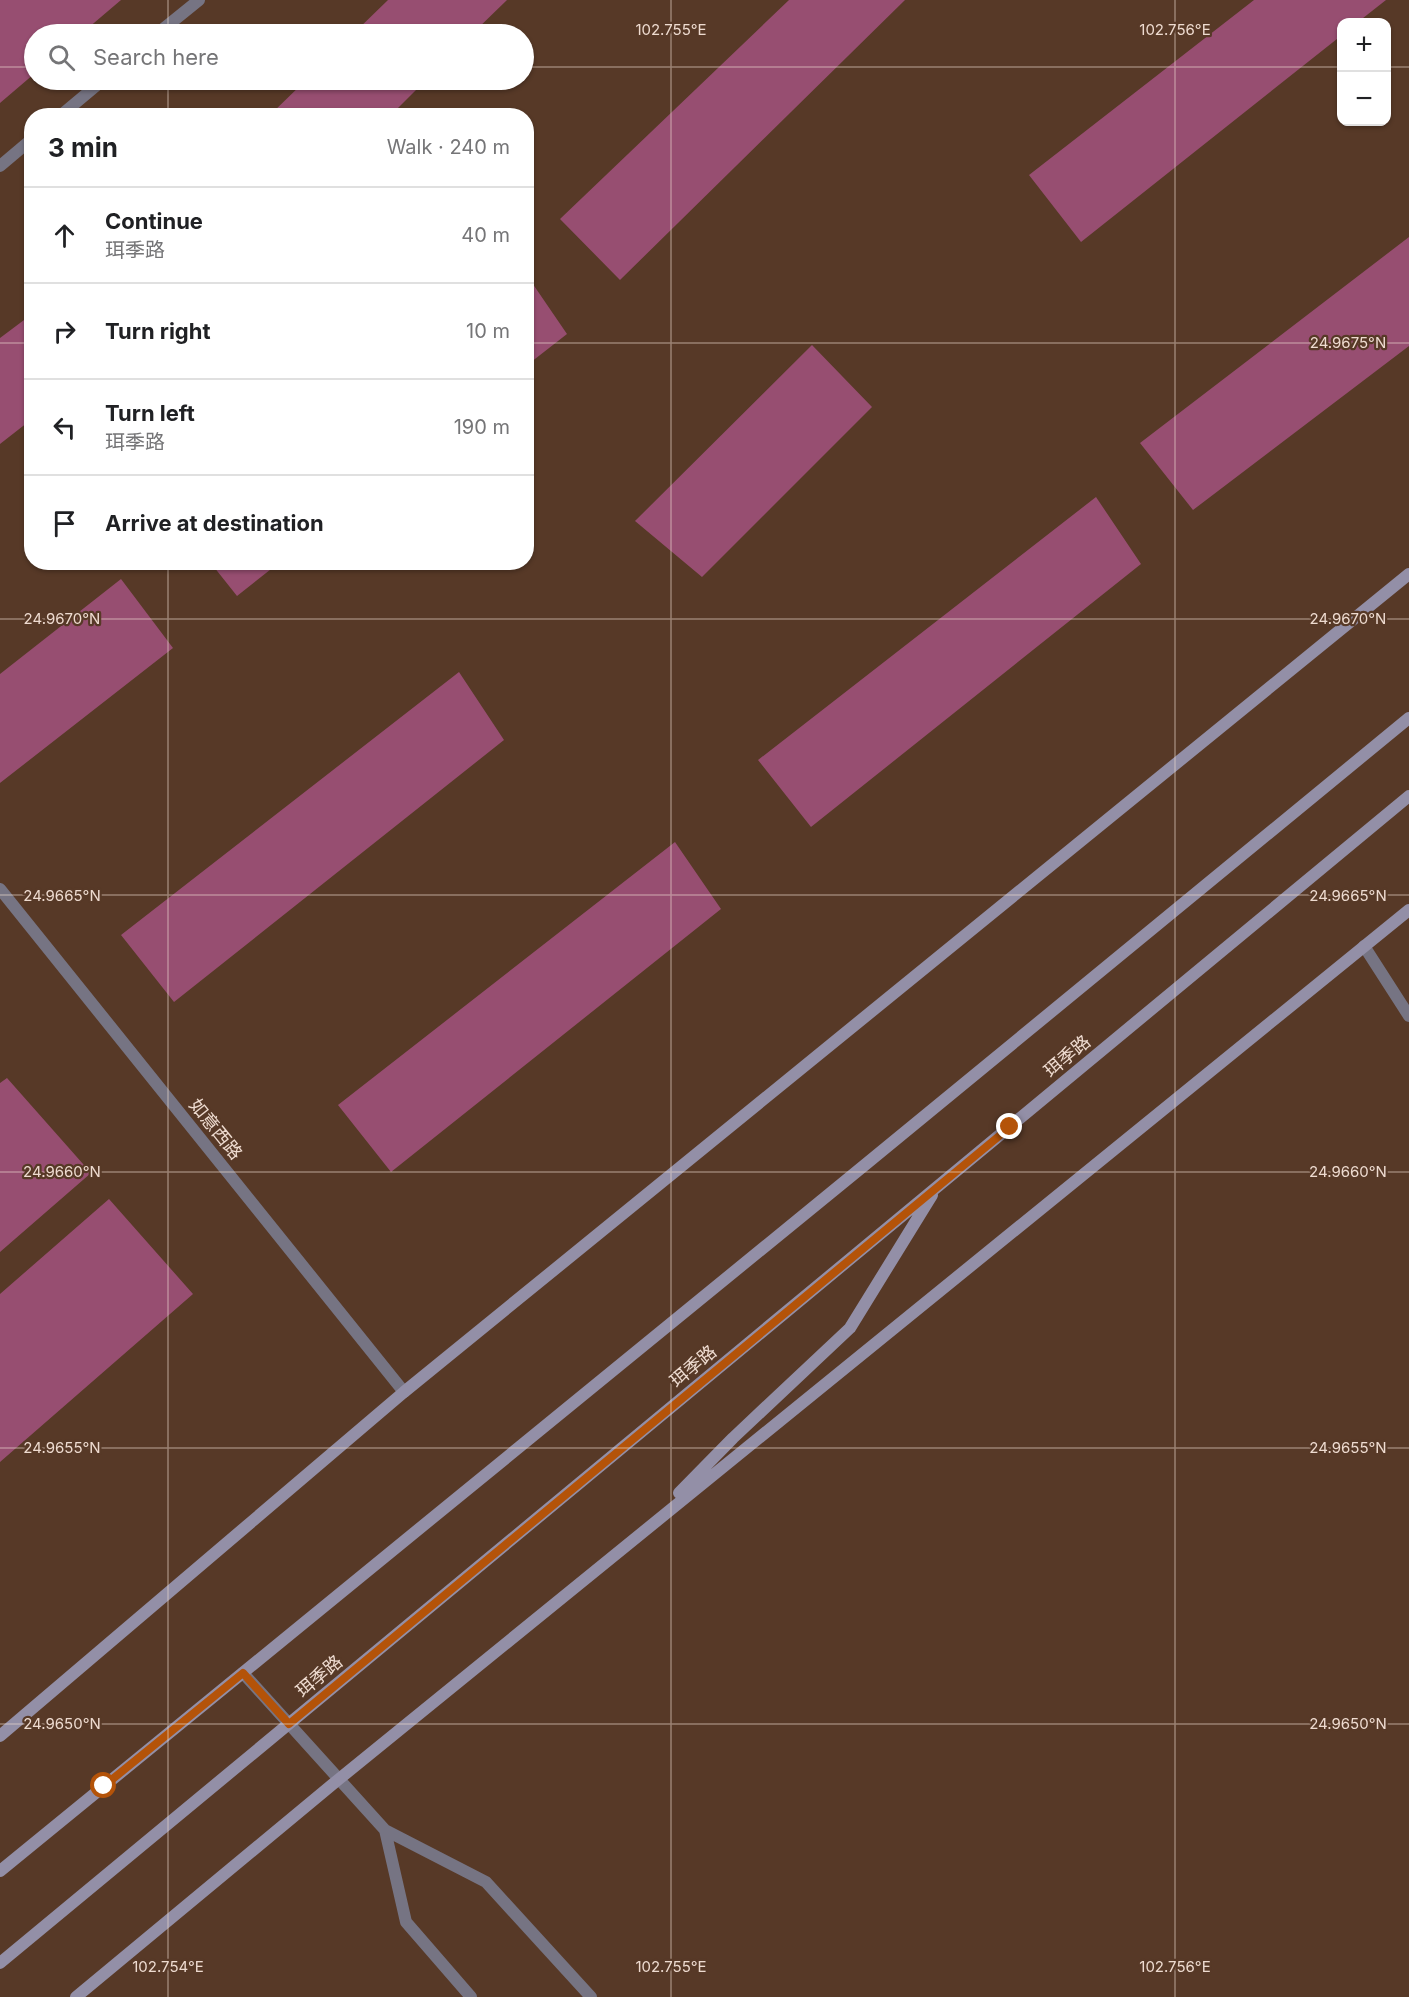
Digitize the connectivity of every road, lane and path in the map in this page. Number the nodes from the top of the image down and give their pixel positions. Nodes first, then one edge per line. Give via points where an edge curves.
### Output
1 (199, 0) edge
2 (169, 24) edge
3 (91, 90) edge
4 (70, 108) edge
5 (24, 146) edge
6 (0, 166) edge
7 (1409, 574) edge
8 (1409, 718) edge
9 (1409, 796) edge
10 (0, 889) edge
11 (1409, 909) edge
12 (1365, 946) junction
13 (1409, 1016) edge
14 (937, 1187) junction
15 (404, 1392) junction
16 (639, 1535) junction
17 (243, 1673) junction
18 (289, 1724) junction
19 (0, 1736) edge
20 (339, 1779) junction
21 (385, 1830) junction
22 (0, 1871) edge
23 (0, 1963) edge
24 (81, 1996) edge
25 (471, 1997) edge
26 (591, 1997) edge

1 - 2 street
3 - 4 street
5 - 6 street
7 - 15 main road
8 - 17 main road
9 - 14 main road, 珥季路
10 - 15 street, 如意西路
11 - 12 main road
12 - 13 street
12 - 16 main road
14 - 16 main road via 850,1328 733,1438
14 - 18 main road, 珥季路
15 - 19 main road
16 - 20 main road
17 - 18 street
17 - 22 main road
18 - 20 street
18 - 23 main road, 珥季路
20 - 21 street
20 - 24 main road
21 - 25 street via 406,1922
21 - 26 street via 486,1882

